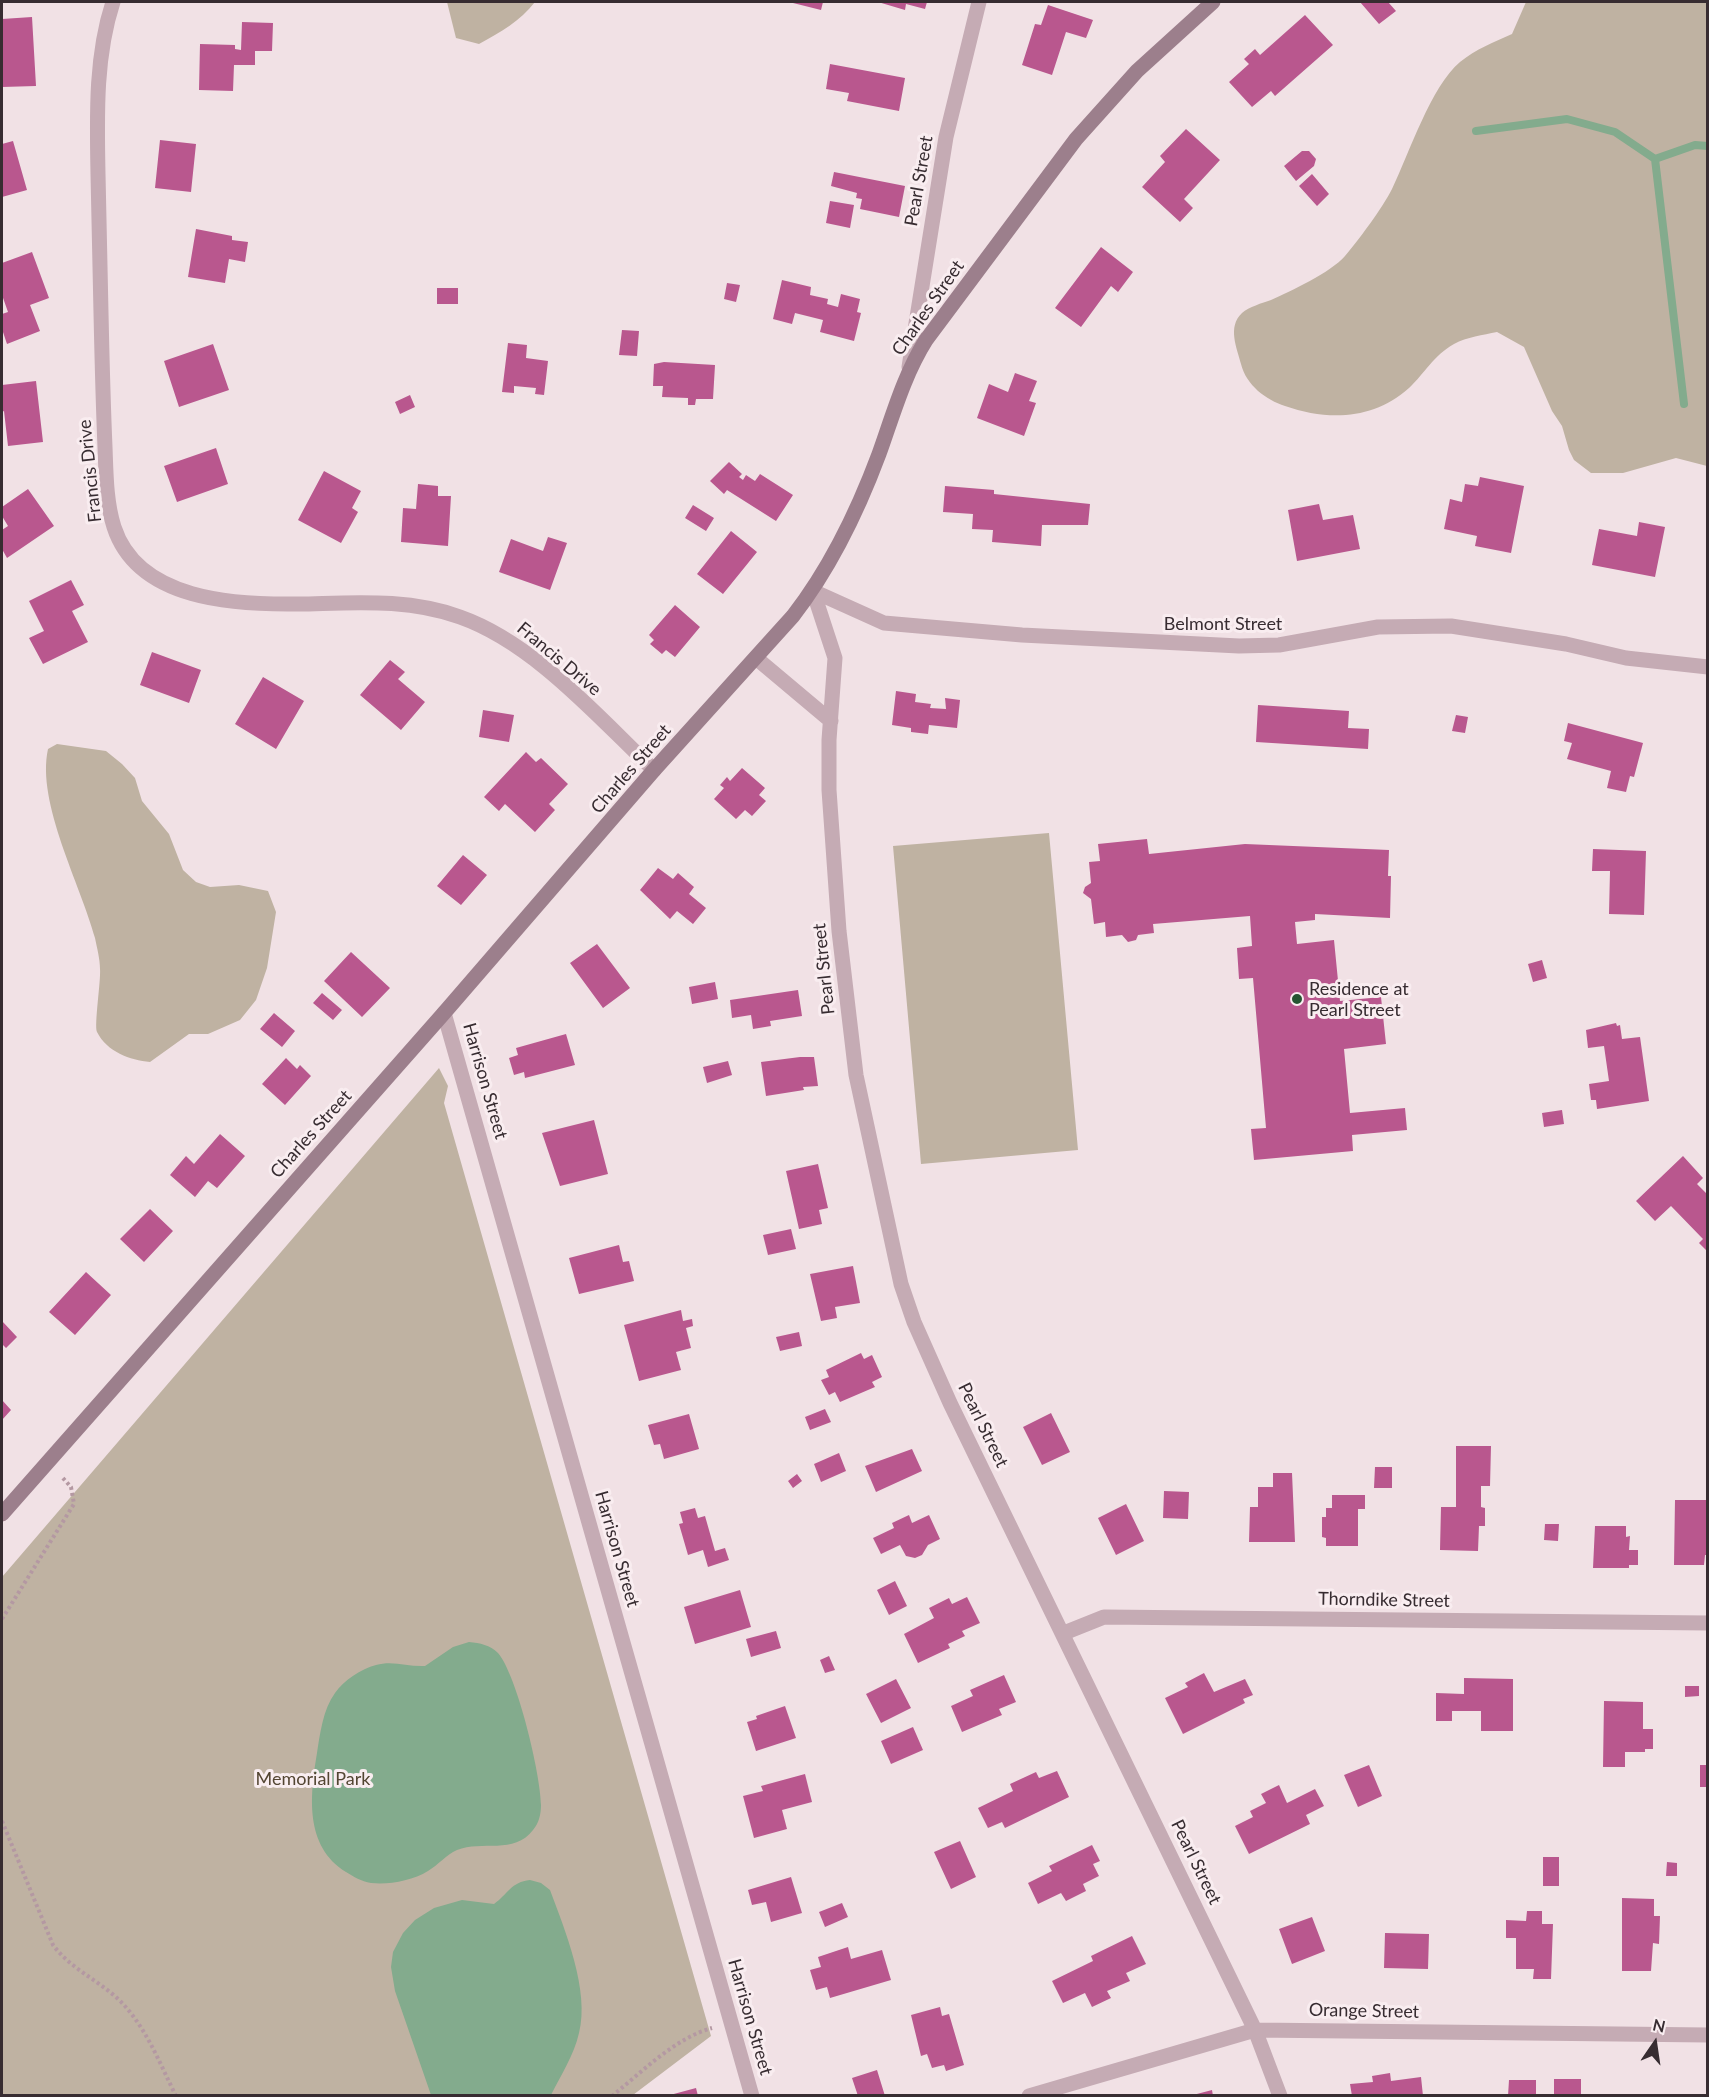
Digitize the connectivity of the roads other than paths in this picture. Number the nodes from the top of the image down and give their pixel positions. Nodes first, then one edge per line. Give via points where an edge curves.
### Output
1 (113, 2) edge
2 (979, 2) edge
3 (1214, 2) edge
4 (908, 370) junction
5 (813, 591) junction
6 (756, 658) junction
7 (1707, 667) edge
8 (831, 721) junction
9 (654, 770) junction
10 (444, 1013) junction
11 (2, 1514) edge
12 (1707, 1623) edge
13 (1064, 1633) junction
14 (1255, 2030) junction
15 (1707, 2035) edge
16 (752, 2096) edge
17 (1029, 2096) edge
18 (1280, 2096) edge

1 - 9 street, Francis Drive via 100,63 98,118 102,392 109,503 115,528 129,554 160,580 214,601 407,604 483,626 533,660
2 - 4 street, Pearl Street via 946,137
3 - 4 street, Charles Street via 1137,71 1076,140 926,340
4 - 5 street, Charles Street via 861,500
5 - 6 street, Charles Street
5 - 7 street, Belmont Street via 884,622 1022,635 1248,646 1378,627 1440,626 1529,637 1626,658
5 - 8 street, Pearl Street via 835,658
6 - 8 street
6 - 9 street, Charles Street
8 - 13 street, Pearl Street via 828,774 833,852 855,1064 901,1284 934,1369
9 - 10 street, Charles Street
10 - 11 street, Charles Street
10 - 16 street, Harrison Street
12 - 13 street, Thorndike Street via 1104,1617
13 - 14 street, Pearl Street
14 - 15 street, Orange Street
14 - 17 street, Orange Street
14 - 18 street, Pearl Street

